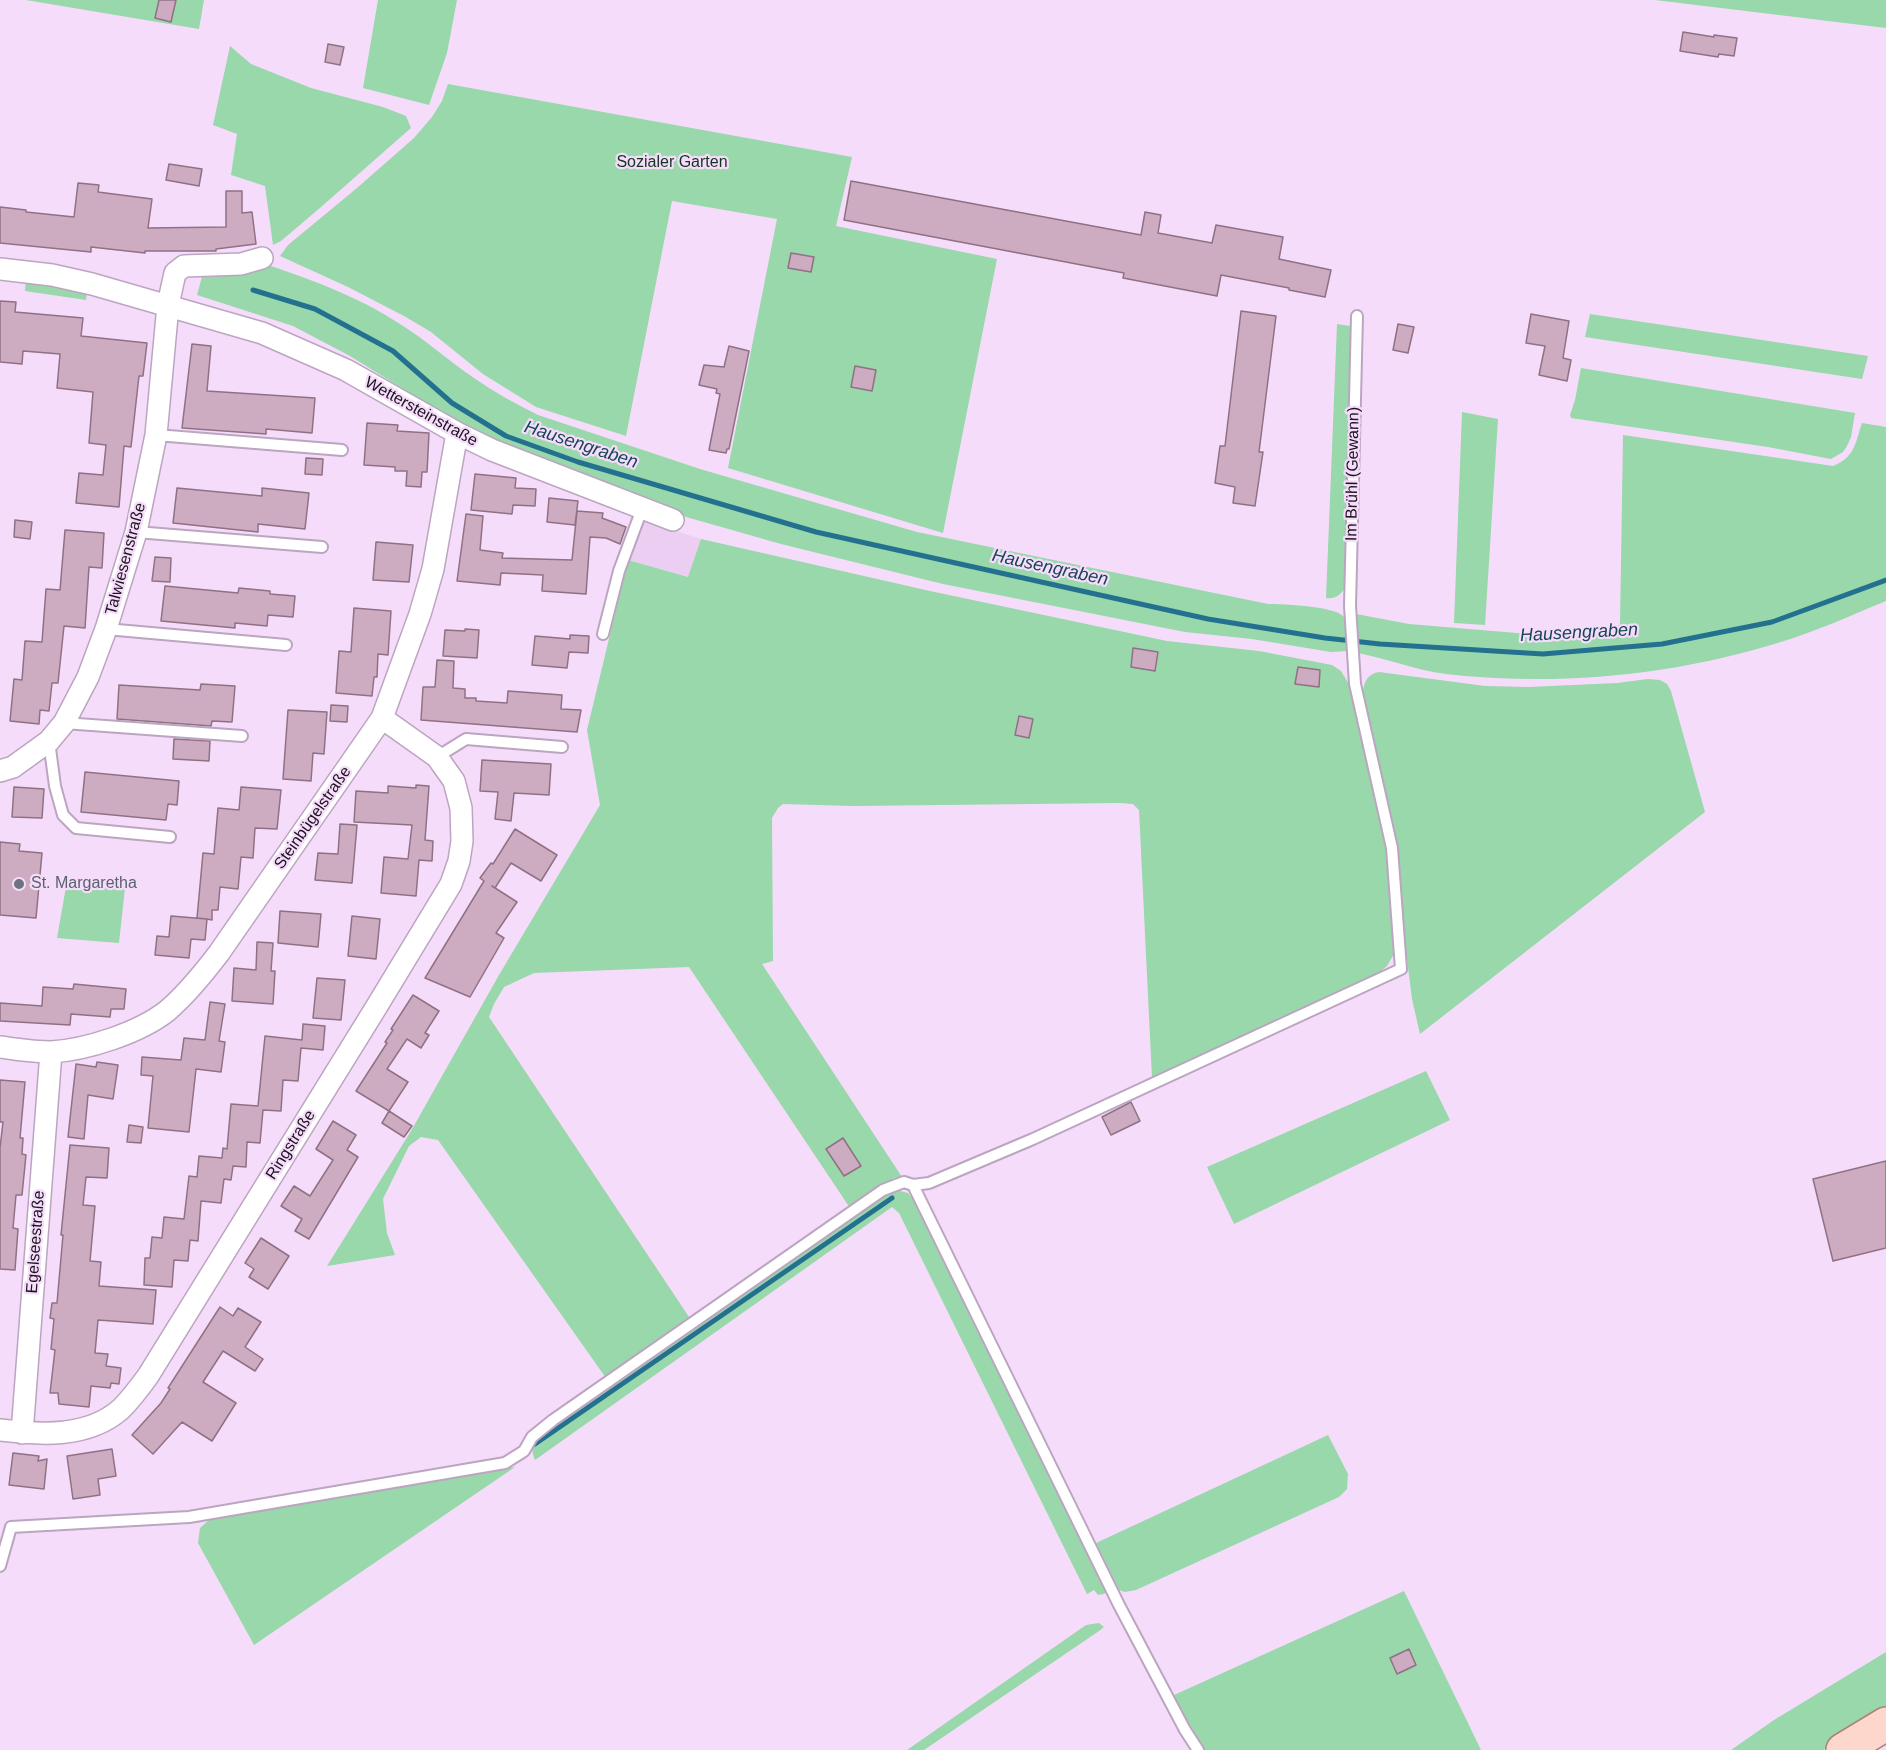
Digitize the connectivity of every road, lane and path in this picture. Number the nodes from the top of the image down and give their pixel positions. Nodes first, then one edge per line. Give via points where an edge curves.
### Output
1 (262, 258) dead end
2 (0, 269) edge
3 (168, 305) junction
4 (1357, 316) dead end
5 (457, 433) junction
6 (156, 435) junction
7 (342, 450) dead end
8 (642, 509) junction
9 (673, 520) dead end
10 (136, 532) junction
11 (322, 547) dead end
12 (106, 629) junction
13 (603, 634) dead end
14 (286, 645) dead end
15 (382, 718) junction
16 (64, 723) junction
17 (242, 736) dead end
18 (49, 741) junction
19 (562, 747) dead end
20 (437, 757) junction
21 (0, 771) edge
22 (170, 837) dead end
23 (0, 1047) edge
24 (51, 1052) junction
25 (913, 1185) junction
26 (0, 1431) edge
27 (22, 1433) junction
28 (0, 1566) edge
29 (1886, 1724) edge
30 (1198, 1750) edge
31 (1843, 1750) edge

1 - 3 street via 241,264 184,266 174,273
2 - 3 street, Wettersteinstraße via 52,275
3 - 5 street, Wettersteinstraße via 262,333 346,370
3 - 6 street, Talwiesenstraße
4 - 25 lane, Im Brühl (Gewann) via 1351,649 1355,684 1392,848 1401,969 1034,1139 929,1183
5 - 8 street, Wettersteinstraße
5 - 15 street, Steinbügelstraße via 433,569
6 - 7 lane
6 - 10 street, Talwiesenstraße
8 - 9 street, Wettersteinstraße
8 - 13 lane via 619,570
10 - 11 lane
10 - 12 street, Talwiesenstraße
12 - 14 lane
12 - 16 street, Talwiesenstraße via 88,677
15 - 20 street, Ringstraße
15 - 24 street, Steinbügelstraße via 196,984 165,1012 132,1031 93,1045
16 - 17 lane
16 - 18 street, Talwiesenstraße
18 - 21 street, Talwiesenstraße via 14,766
18 - 22 lane via 63,815 76,828
19 - 20 lane via 466,739
20 - 27 street, Ringstraße via 454,781 461,808 459,861 451,884 371,1016 148,1376 121,1409 94,1425 59,1434
23 - 24 street, Steinbügelstraße
24 - 27 street, Egelseestraße
25 - 28 lane via 904,1182 883,1190 553,1420 532,1437 524,1451 505,1463 189,1517 11,1527
25 - 30 lane via 1119,1605
26 - 27 street, Ringstraße
29 - 31 main road

